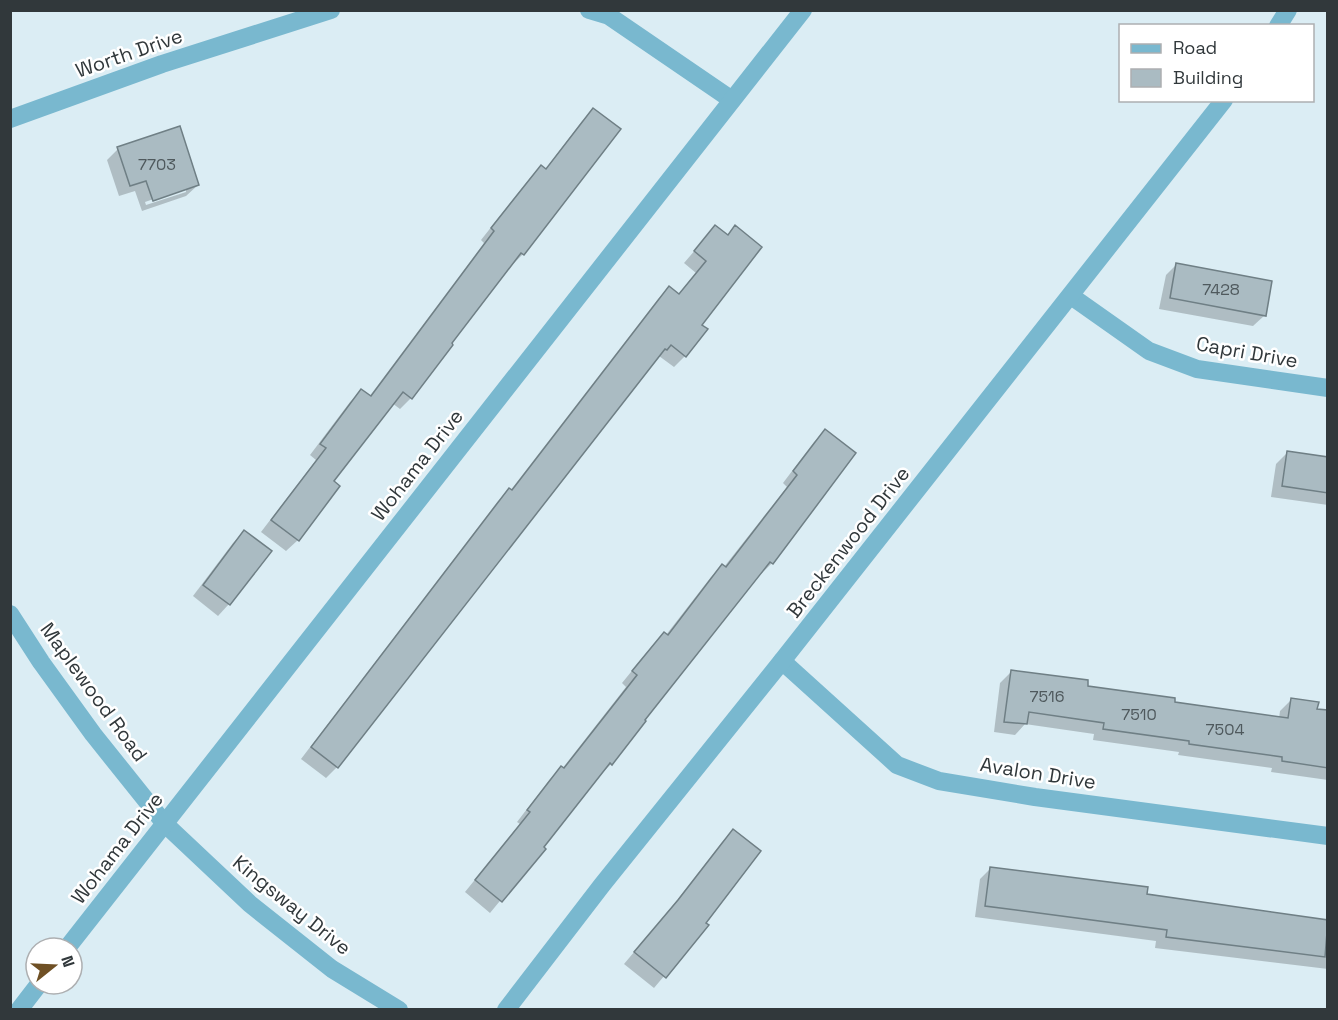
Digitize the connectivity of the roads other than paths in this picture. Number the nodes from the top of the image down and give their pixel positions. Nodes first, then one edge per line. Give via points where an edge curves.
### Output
1 (331, 10) edge
2 (589, 10) edge
3 (803, 10) edge
4 (1288, 10) edge
5 (1279, 24) edge
6 (732, 100) junction
7 (1222, 102) edge
8 (10, 119) edge
9 (1071, 296) junction
10 (1328, 388) edge
11 (10, 614) edge
12 (782, 661) junction
13 (165, 824) junction
14 (1328, 836) edge
15 (76, 936) edge
16 (30, 996) edge
17 (19, 1010) edge
18 (399, 1010) edge
19 (506, 1010) edge

1 - 8 street, Worth Drive via 162,64
2 - 6 street via 609,16
3 - 6 street, Wohama Drive
4 - 5 street
6 - 13 street, Wohama Drive
7 - 9 street, Breckenwood Drive
9 - 10 street, Capri Drive via 1149,351 1197,369
9 - 12 street, Breckenwood Drive
11 - 13 street, Maplewood Road via 93,734
12 - 14 street, Avalon Drive via 897,765 939,781
12 - 19 street, Breckenwood Drive
13 - 15 street, Wohama Drive
13 - 18 street, Kingsway Drive via 260,912 332,969
16 - 17 street

